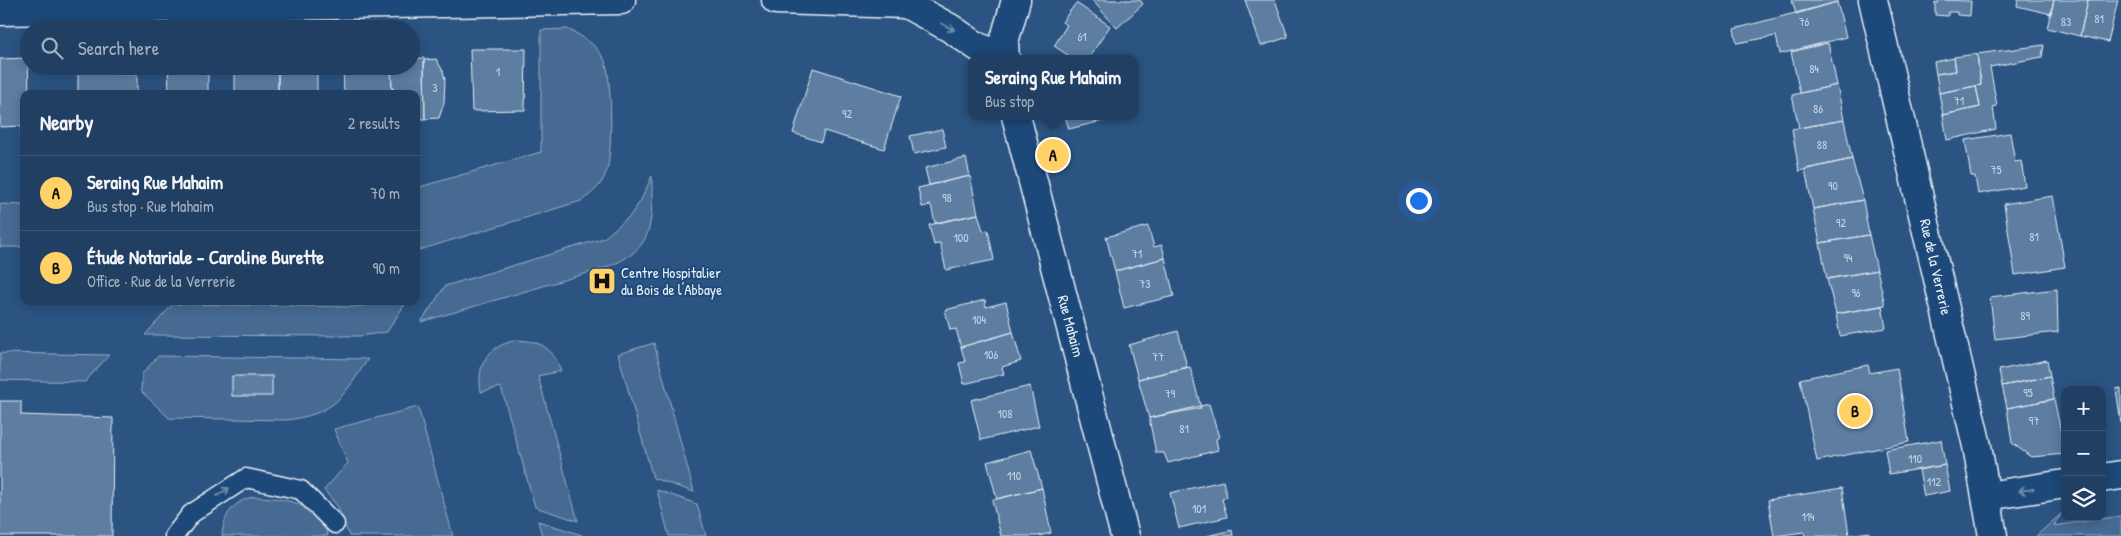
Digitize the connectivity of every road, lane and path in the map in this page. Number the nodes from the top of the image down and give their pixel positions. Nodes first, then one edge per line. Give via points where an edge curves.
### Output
1 (611, 0) edge
2 (621, 0) edge
3 (776, 0) edge
4 (1016, 0) edge
5 (1874, 0) edge
6 (910, 2) edge
7 (0, 11) edge
8 (998, 55) edge
9 (1005, 55) edge
10 (1017, 120) edge
11 (2121, 475) edge
12 (2106, 477) edge
13 (2061, 485) edge
14 (1987, 496) junction
15 (191, 514) junction
16 (335, 524) dead end
17 (174, 536) edge
18 (191, 536) edge
19 (1125, 536) edge
20 (1993, 536) edge

1 - 2 street
1 - 7 street
3 - 6 street
4 - 9 street via 1004,42
5 - 14 street, Rue de la Verrerie
6 -> 8 street via 978,47
10 - 19 street, Rue Mahaim
11 - 12 street
13 -> 14 street
14 - 20 street, Rue de la Verrerie
15 -> 16 lane via 246,478 300,490
15 - 17 lane
15 - 18 lane

